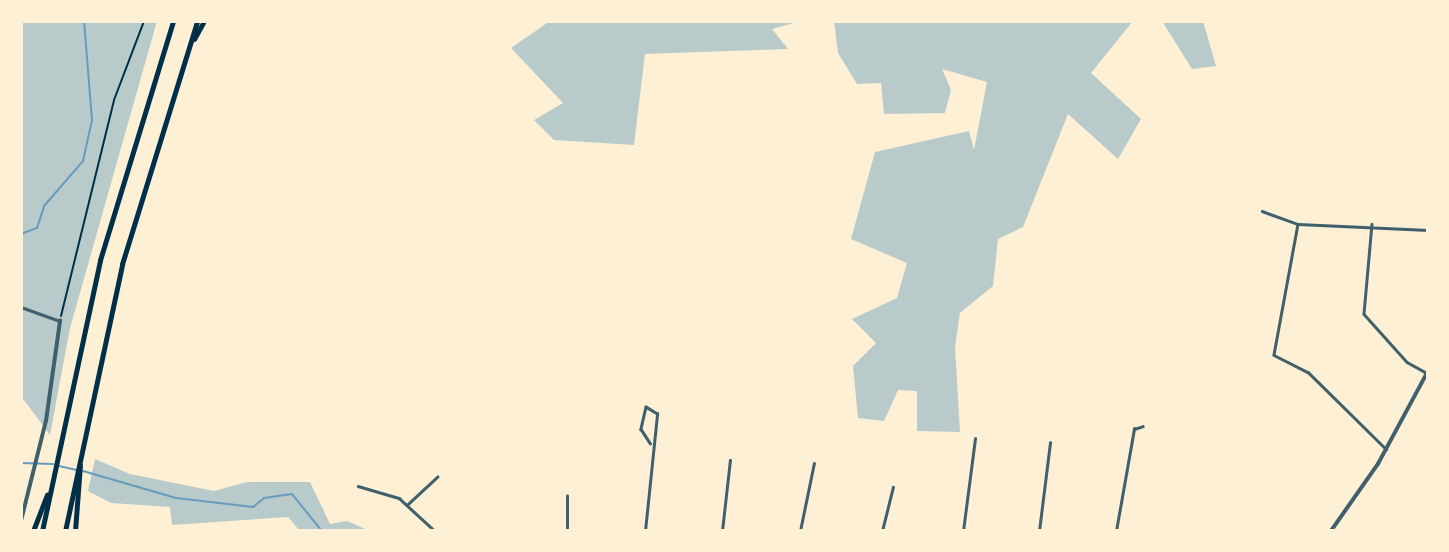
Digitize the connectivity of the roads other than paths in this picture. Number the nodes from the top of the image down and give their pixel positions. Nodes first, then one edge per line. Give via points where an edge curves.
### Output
1 (173, 21) edge
2 (197, 21) edge
3 (204, 21) edge
4 (187, 51) junction
5 (1262, 211) dead end
6 (1298, 224) junction
7 (1372, 225) junction
8 (1428, 229) edge
9 (21, 307) edge
10 (60, 321) joint
11 (1427, 372) edge
12 (1143, 426) dead end
13 (975, 439) dead end
14 (650, 443) junction
15 (1050, 443) dead end
16 (1386, 449) junction
17 (79, 460) junction
18 (730, 460) dead end
19 (814, 463) dead end
20 (437, 477) dead end
21 (52, 483) junction
22 (358, 486) dead end
23 (893, 487) dead end
24 (567, 496) dead end
25 (408, 504) junction
26 (21, 521) edge
27 (33, 531) edge
28 (42, 531) edge
29 (65, 531) edge
30 (75, 531) edge
31 (435, 531) edge
32 (567, 531) edge
33 (645, 531) edge
34 (722, 531) edge
35 (800, 531) edge
36 (882, 531) edge
37 (963, 531) edge
38 (1039, 531) edge
39 (1116, 531) edge
40 (1331, 531) edge

1 - 21 highway via 108,229
2 - 4 highway
3 - 4 highway
4 - 17 highway via 132,225
5 - 6 street
6 - 7 street
6 - 16 street via 1274,355 1308,372
7 - 8 street
7 - 11 street via 1364,314 1407,362
9 - 10 street
10 - 26 street via 35,479
11 - 16 street
12 - 39 street via 1134,429
13 - 37 street
14 - 14 street via 640,422 649,407 657,414
14 - 33 street
15 - 38 street
16 - 40 street
17 - 29 highway
17 - 30 highway via 84,483
18 - 34 street
19 - 35 street
20 - 25 street
21 - 27 highway
21 - 28 highway
22 - 25 street
23 - 36 street
24 - 32 street
25 - 31 street

